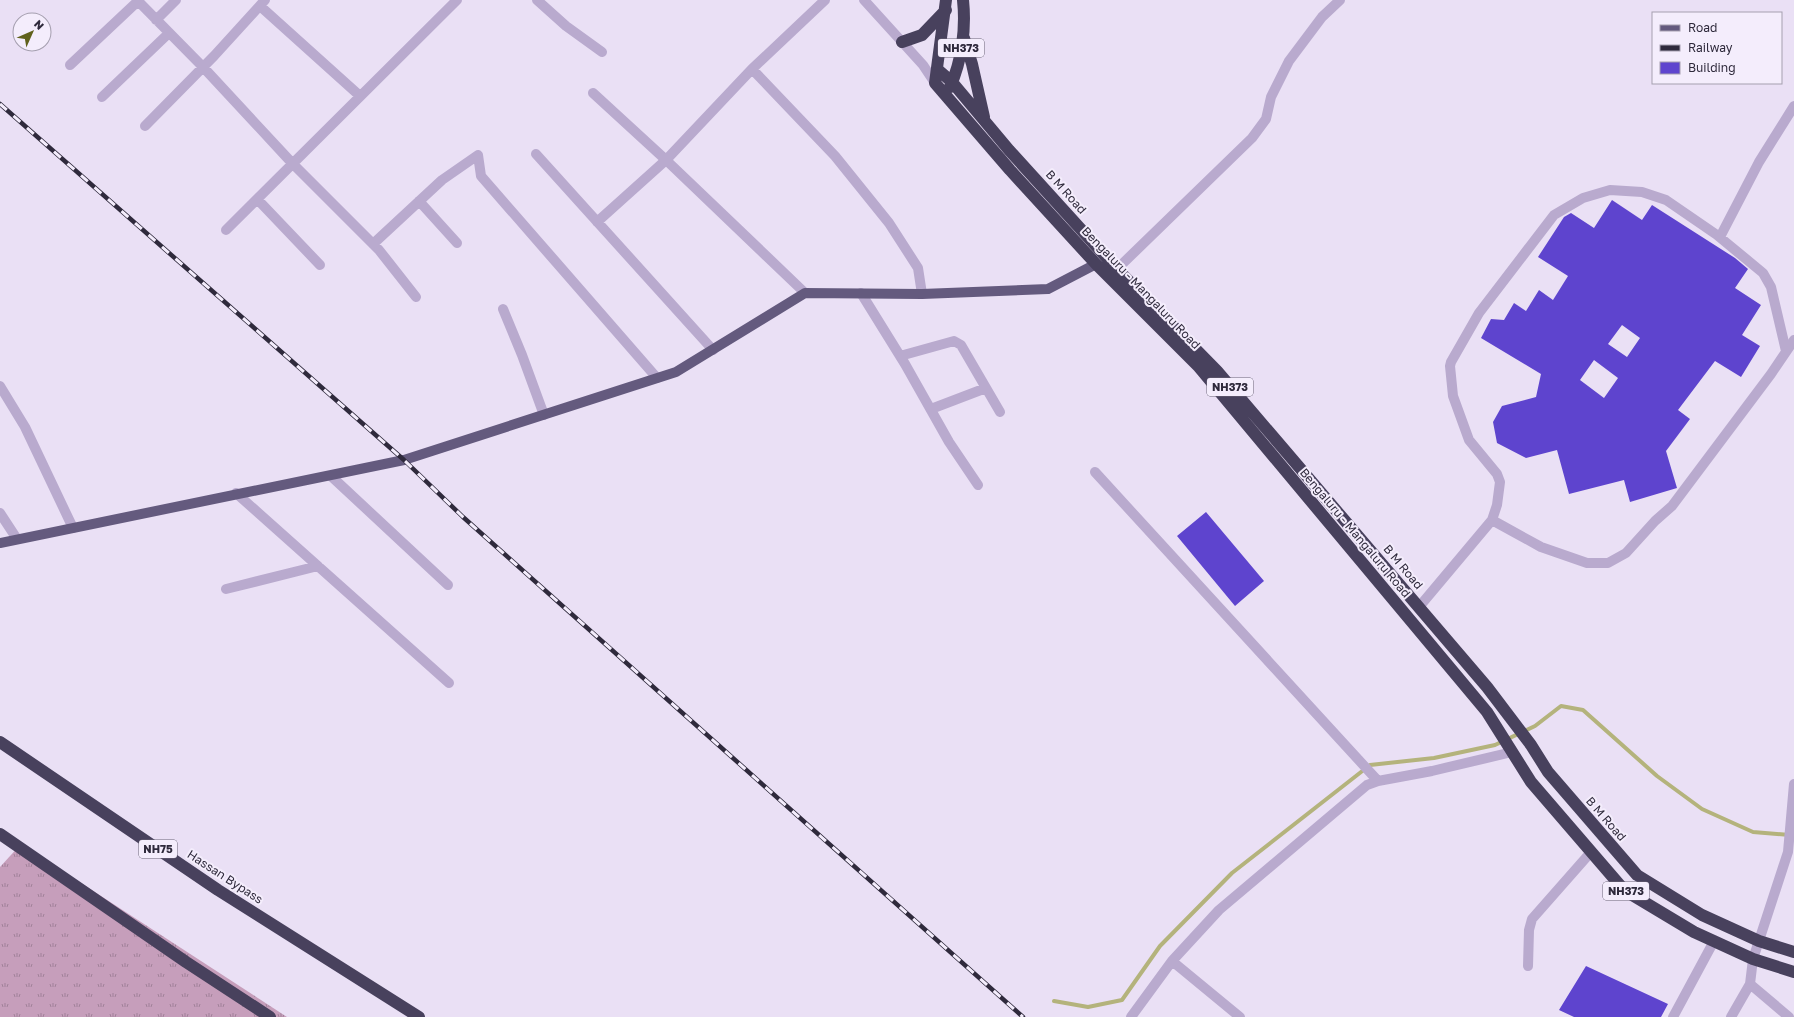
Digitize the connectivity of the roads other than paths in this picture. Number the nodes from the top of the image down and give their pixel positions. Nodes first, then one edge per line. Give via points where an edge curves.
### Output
1 (176, 0) edge
2 (457, 0) edge
3 (538, 0) edge
4 (826, 0) edge
5 (864, 0) edge
6 (963, 0) edge
7 (1340, 0) edge
8 (137, 1) edge
9 (262, 3) edge
10 (946, 5) edge
11 (156, 20) junction
12 (168, 32) junction
13 (963, 37) junction
14 (902, 42) junction
15 (602, 52) dead end
16 (70, 64) dead end
17 (923, 65) junction
18 (203, 68) junction
19 (752, 69) junction
20 (938, 69) junction
21 (952, 82) junction
22 (935, 84) junction
23 (593, 93) dead end
24 (946, 95) junction
25 (360, 96) junction
26 (102, 97) dead end
27 (1794, 106) edge
28 (984, 118) junction
29 (145, 126) dead end
30 (536, 154) dead end
31 (666, 160) junction
32 (292, 163) junction
33 (257, 199) junction
34 (419, 201) junction
35 (597, 222) junction
36 (226, 230) dead end
37 (1720, 237) junction
38 (457, 243) dead end
39 (373, 244) junction
40 (1096, 264) junction
41 (320, 265) dead end
42 (1117, 269) junction
43 (805, 293) junction
44 (861, 293) junction
45 (922, 294) junction
46 (416, 297) dead end
47 (503, 309) dead end
48 (1794, 340) edge
49 (712, 350) junction
50 (1786, 351) junction
51 (900, 356) junction
52 (657, 378) junction
53 (0, 386) edge
54 (986, 388) junction
55 (930, 409) junction
56 (1000, 412) dead end
57 (544, 415) junction
58 (1095, 472) dead end
59 (331, 476) junction
60 (978, 485) dead end
61 (236, 493) junction
62 (0, 513) edge
63 (1492, 520) junction
64 (73, 528) junction
65 (17, 539) junction
66 (0, 543) edge
67 (318, 566) junction
68 (448, 586) dead end
69 (226, 589) dead end
70 (1419, 607) junction
71 (448, 683) dead end
72 (0, 742) edge
73 (1510, 749) junction
74 (1378, 781) junction
75 (1794, 784) edge
76 (0, 834) edge
77 (1591, 852) junction
78 (1676, 899) junction
79 (1667, 916) junction
80 (1759, 941) junction
81 (1714, 942) junction
82 (1794, 952) edge
83 (1753, 959) junction
84 (1172, 961) junction
85 (1528, 966) dead end
86 (1794, 972) edge
87 (1750, 984) junction
88 (1228, 1014) edge
89 (270, 1017) edge
90 (418, 1017) edge
91 (1131, 1017) edge
92 (1240, 1017) edge
93 (1673, 1017) edge
94 (1731, 1017) edge
95 (1789, 1017) edge

1 - 11 street
2 - 25 street
3 - 15 street via 566,26
4 - 19 street
5 - 14 street, Bengaluru - Mangaluru Road
6 - 13 highway, NH373
7 - 42 street via 1322,18 1289,61 1271,97 1262,126
8 - 11 street
8 - 16 street
9 - 18 street
9 - 25 street
10 - 14 highway via 922,35
10 - 20 highway, NH373
11 - 12 street
12 - 18 street
12 - 26 street
13 - 21 highway, NH373
13 - 28 highway
14 - 17 street, Bengaluru - Mangaluru Road
17 - 20 street
17 - 22 street, Bengaluru - Mangaluru Road
18 - 29 street
18 - 32 street
19 - 31 street
19 - 45 street via 835,156 889,223 918,268
20 - 21 highway, B M Road / NH373
20 - 22 highway, NH373
21 - 24 highway, NH373
21 - 28 highway, B M Road / NH373
22 - 24 highway, Bengaluru - Mangaluru Road / NH373
23 - 31 street
24 - 40 highway, Bengaluru - Mangaluru Road / NH373
25 - 32 street
27 - 37 street via 1759,162
28 - 42 highway, B M Road / NH373 via 1009,150
30 - 35 street
31 - 35 street
31 - 43 street
32 - 33 street
32 - 39 street
33 - 36 street
33 - 41 street
34 - 38 street
34 - 39 street
34 - 52 street via 442,180 478,155 481,176
35 - 49 street
37 - 50 street via 1763,273 1771,288
37 - 63 street via 1666,200 1642,192 1610,190 1583,198 1554,215 1479,313 1450,366 1454,396 1469,440 1497,474 1500,482
39 - 46 street
40 - 45 main road via 1048,289
40 - 73 highway, Bengaluru - Mangaluru Road / NH373 via 1198,366 1486,712
42 - 70 highway, B M Road / NH373 via 1217,371
43 - 44 main road
43 - 49 main road
44 - 45 main road
44 - 51 street
47 - 57 street
48 - 50 street
49 - 52 main road via 676,372
50 - 63 street via 1672,506 1626,553 1608,563 1587,562 1541,546
51 - 54 street via 957,342
51 - 55 street
52 - 57 main road
53 - 64 street via 25,427
54 - 55 street
54 - 56 street
55 - 60 street
57 - 59 main road via 404,460
58 - 74 street
59 - 61 main road
59 - 68 street
61 - 64 main road
61 - 67 street
62 - 65 street
63 - 70 street
64 - 65 main road
65 - 66 main road
67 - 69 street
67 - 71 street
70 - 78 highway, B M Road / NH373 via 1487,687 1548,772 1636,876
72 - 90 highway, Hassan Bypass / NH75 via 218,890
73 - 74 street via 1432,771
73 - 77 highway, Bengaluru - Mangaluru Road / NH373 via 1531,782
74 - 84 street via 1367,785 1219,910
75 - 80 street via 1788,852
76 - 89 highway
77 - 79 highway, Bengaluru - Mangaluru Road / NH373 via 1624,890
77 - 85 street via 1532,920 1529,930
78 - 79 highway
78 - 80 highway, B M Road / NH373 via 1702,915
79 - 81 highway, Bengaluru - Mangaluru Road / NH373
80 - 82 highway, B M Road / NH373
80 - 83 street
81 - 83 highway, Bengaluru - Mangaluru Road / NH373
81 - 93 street
83 - 86 highway, Bengaluru - Mangaluru Road / NH373
83 - 87 street
84 - 88 street
84 - 91 street
87 - 94 street
87 - 95 street
88 - 92 street

